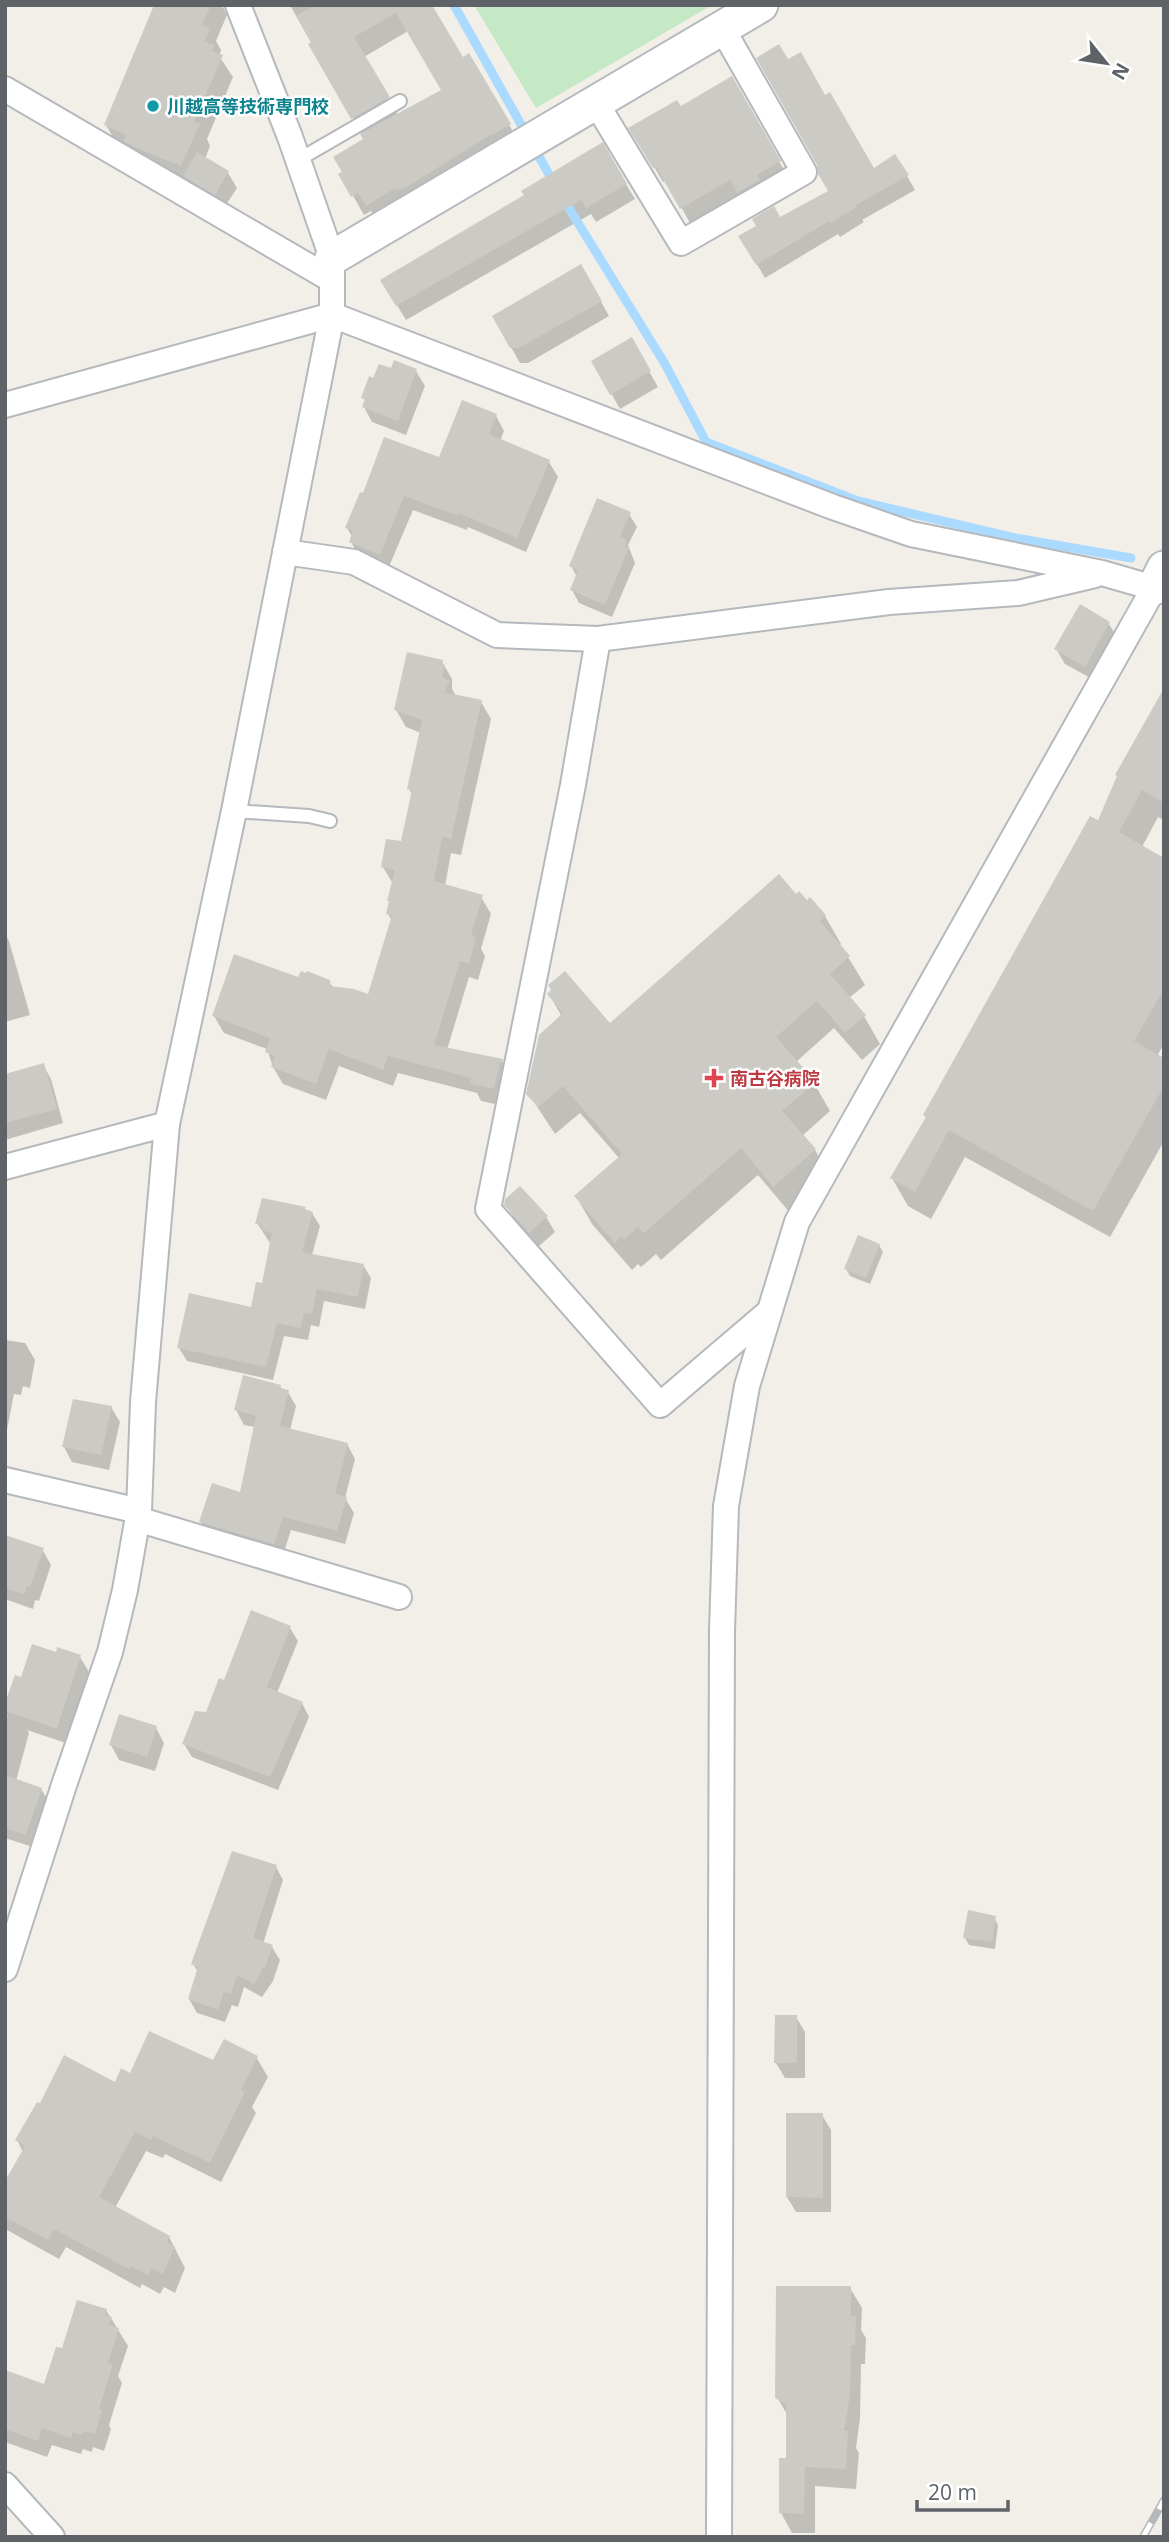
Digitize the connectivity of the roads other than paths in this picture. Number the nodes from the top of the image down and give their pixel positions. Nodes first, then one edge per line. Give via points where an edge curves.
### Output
1 (238, 5) edge
2 (761, 5) edge
3 (722, 28) junction
4 (5, 89) edge
5 (400, 101) dead end
6 (596, 103) junction
7 (298, 160) junction
8 (332, 269) junction
9 (332, 315) junction
10 (5, 405) edge
11 (285, 552) junction
12 (1102, 573) junction
13 (1159, 578) edge
14 (598, 639) junction
15 (234, 811) junction
16 (330, 821) dead end
17 (167, 1124) junction
18 (5, 1167) edge
19 (770, 1311) junction
20 (5, 1480) edge
21 (138, 1515) junction
22 (398, 1597) dead end
23 (5, 1969) edge
24 (5, 2485) edge
25 (52, 2537) edge
26 (719, 2537) edge

1 - 7 street
2 - 3 street
3 - 6 street
3 - 6 street via 804,172 681,243
4 - 8 street
5 - 7 lane
6 - 8 street
7 - 8 street
8 - 9 street
9 - 10 street
9 - 11 street
9 - 12 street via 911,534
11 - 14 street via 354,562 497,635
11 - 15 street
12 - 13 street
12 - 14 street via 1018,593 889,602
13 - 19 street via 797,1222
14 - 19 street via 488,1209 660,1405
15 - 16 lane
15 - 17 street
17 - 18 street
17 - 21 street
19 - 26 street via 747,1387 726,1506
20 - 21 street
21 - 22 street
21 - 23 street via 110,1651
24 - 25 street

